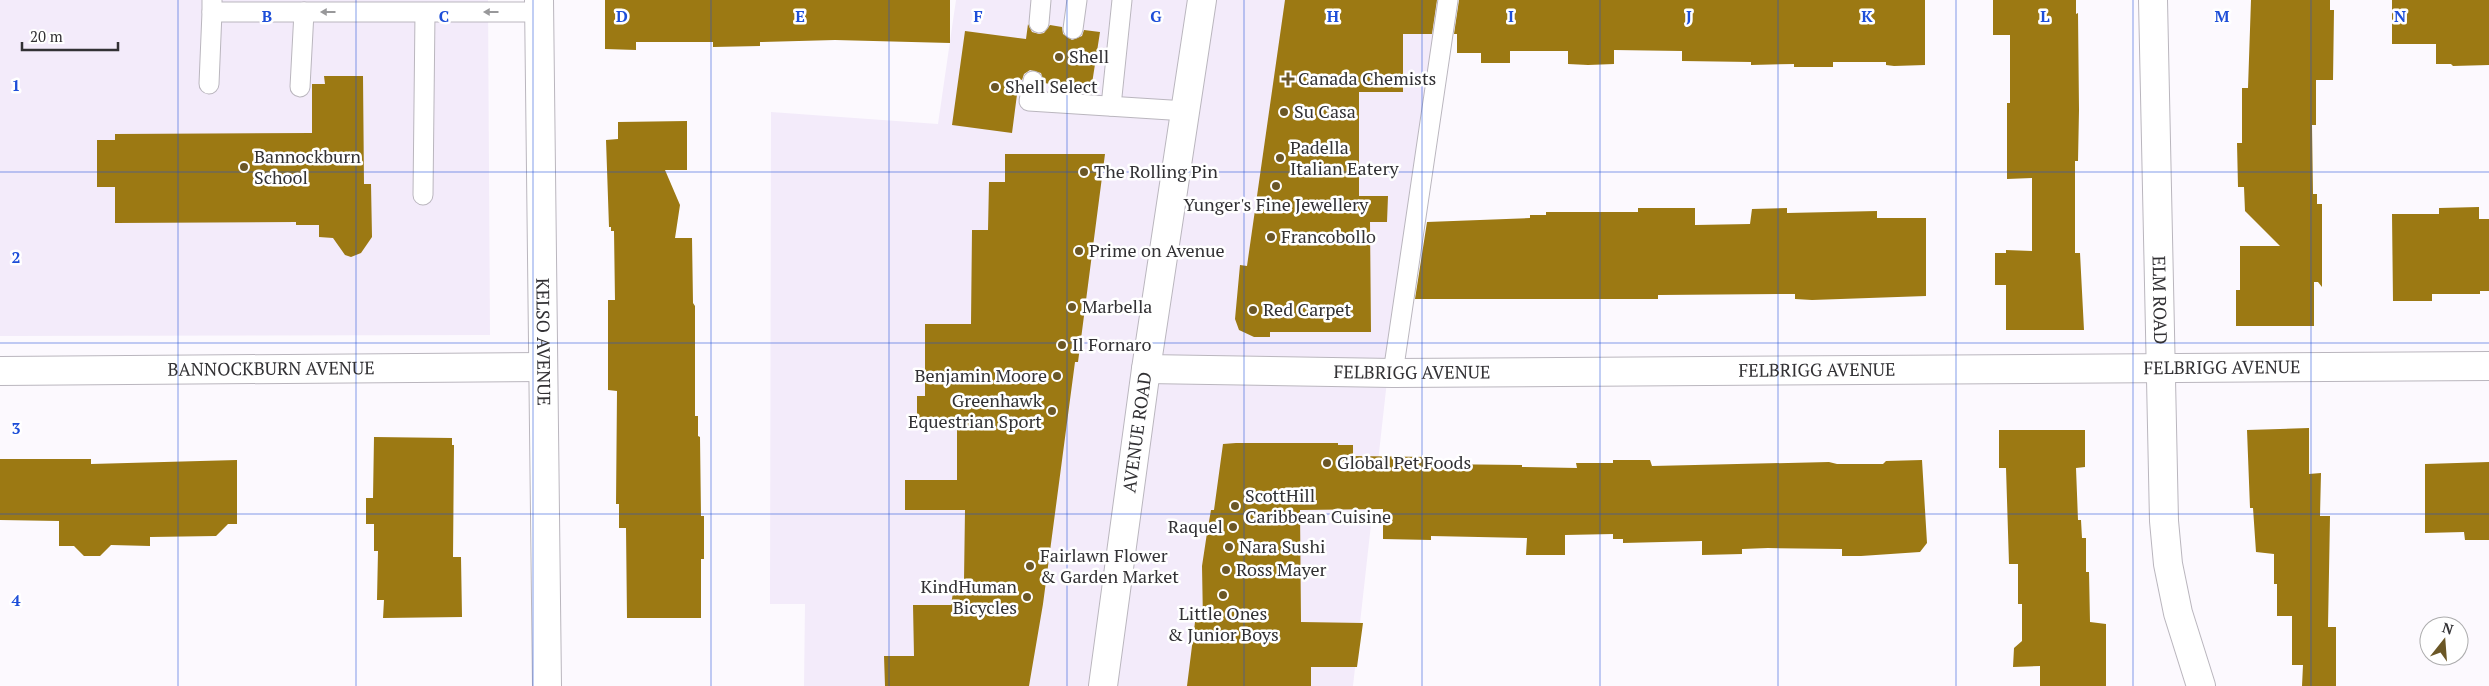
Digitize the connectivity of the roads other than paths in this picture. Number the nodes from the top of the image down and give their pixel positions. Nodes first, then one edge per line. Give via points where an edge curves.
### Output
1 (1041, 0) edge
2 (1077, 0) edge
3 (1122, 0) edge
4 (1202, 0) edge
5 (1448, 0) edge
6 (2153, 0) edge
7 (212, 6) edge
8 (539, 6) edge
9 (304, 12) junction
10 (425, 13) junction
11 (1039, 23) dead end
12 (1074, 28) dead end
13 (1033, 81) dead end
14 (209, 84) dead end
15 (300, 87) dead end
16 (1111, 106) junction
17 (1186, 110) junction
18 (423, 195) dead end
19 (2489, 366) edge
20 (543, 367) junction
21 (2163, 367) junction
22 (1146, 369) junction
23 (0, 371) edge
24 (1393, 373) junction
25 (547, 686) edge
26 (1103, 686) edge
27 (2201, 686) edge

1 - 11 lane
2 - 12 lane
3 - 16 lane
4 - 17 street, AVENUE ROAD
5 - 24 lane
6 - 21 street, ELM ROAD
7 - 9 lane
7 - 14 lane
8 -> 10 lane
8 - 20 street, KELSO AVENUE
10 -> 9 lane
9 - 15 lane
10 - 18 lane
13 - 16 lane via 1029,101 1064,95
16 - 17 lane
17 - 22 street, AVENUE ROAD
19 - 21 street, FELBRIGG AVENUE
20 - 23 street, BANNOCKBURN AVENUE
20 - 25 street, KELSO AVENUE
21 - 24 street, FELBRIGG AVENUE
21 - 27 street, ELM ROAD via 2164,521 2168,564 2178,612
22 - 24 street, FELBRIGG AVENUE
22 - 26 street, AVENUE ROAD

